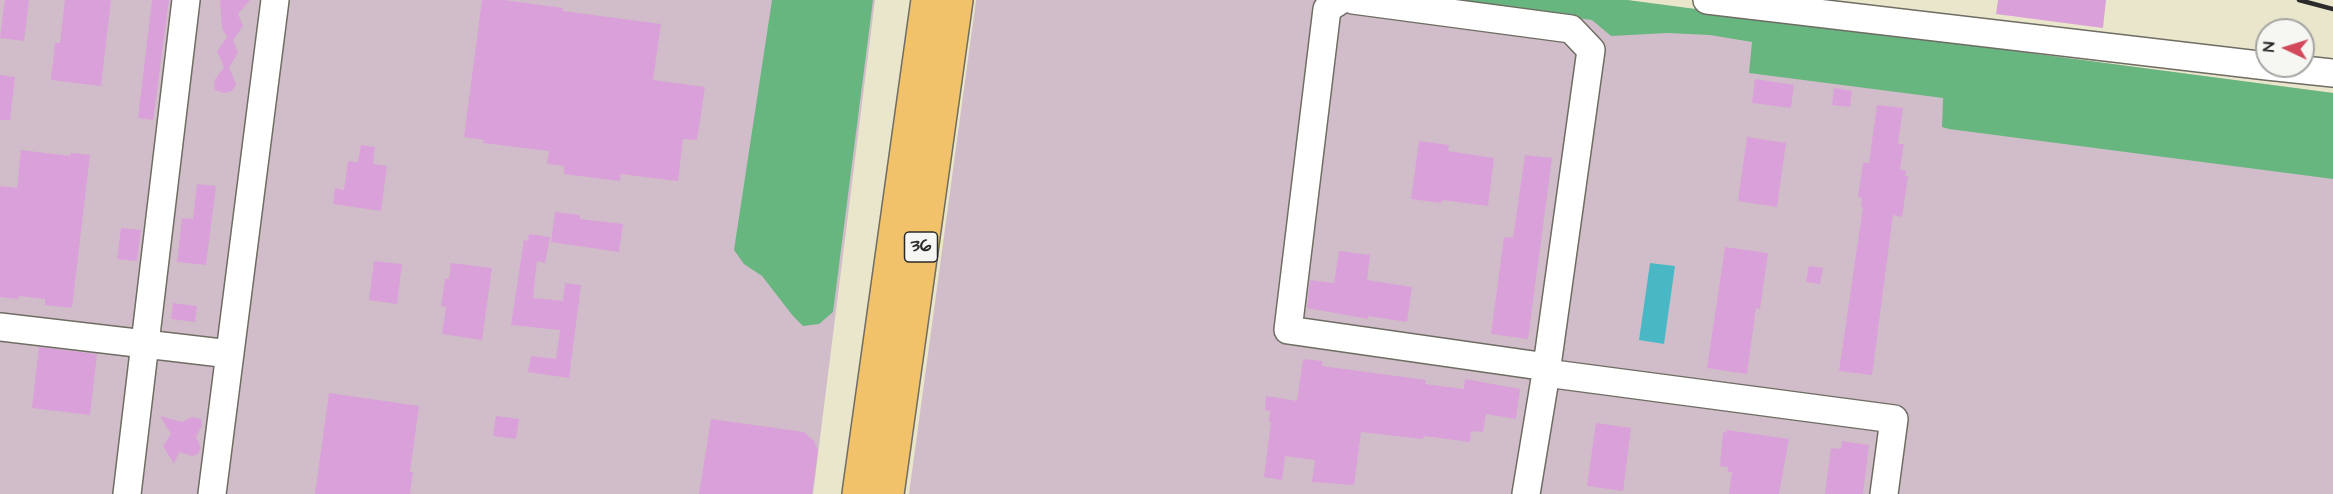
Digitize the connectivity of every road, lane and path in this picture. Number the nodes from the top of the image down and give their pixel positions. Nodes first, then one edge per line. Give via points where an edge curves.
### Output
1 (186, 0) edge
2 (275, 0) edge
3 (928, 0) edge
4 (956, 0) edge
5 (1341, 0) edge
6 (1353, 0) edge
7 (1707, 0) edge
8 (2255, 65) edge
9 (2315, 72) edge
10 (2333, 74) edge
11 (0, 327) edge
12 (144, 344) junction
13 (230, 354) junction
14 (1546, 370) junction
15 (127, 494) edge
16 (212, 494) edge
17 (860, 494) edge
18 (887, 494) edge
19 (1526, 494) edge
20 (1884, 494) edge

1 - 12 street
2 - 13 street
3 - 17 main road, 36
4 - 18 main road, 36
5 - 14 street via 1327,9 1288,330
6 - 14 street via 1571,29 1591,50
7 - 8 street
9 - 10 street
11 - 12 street
12 - 13 street
12 - 15 street
13 - 16 street
14 - 19 street
14 - 20 street via 1894,419

